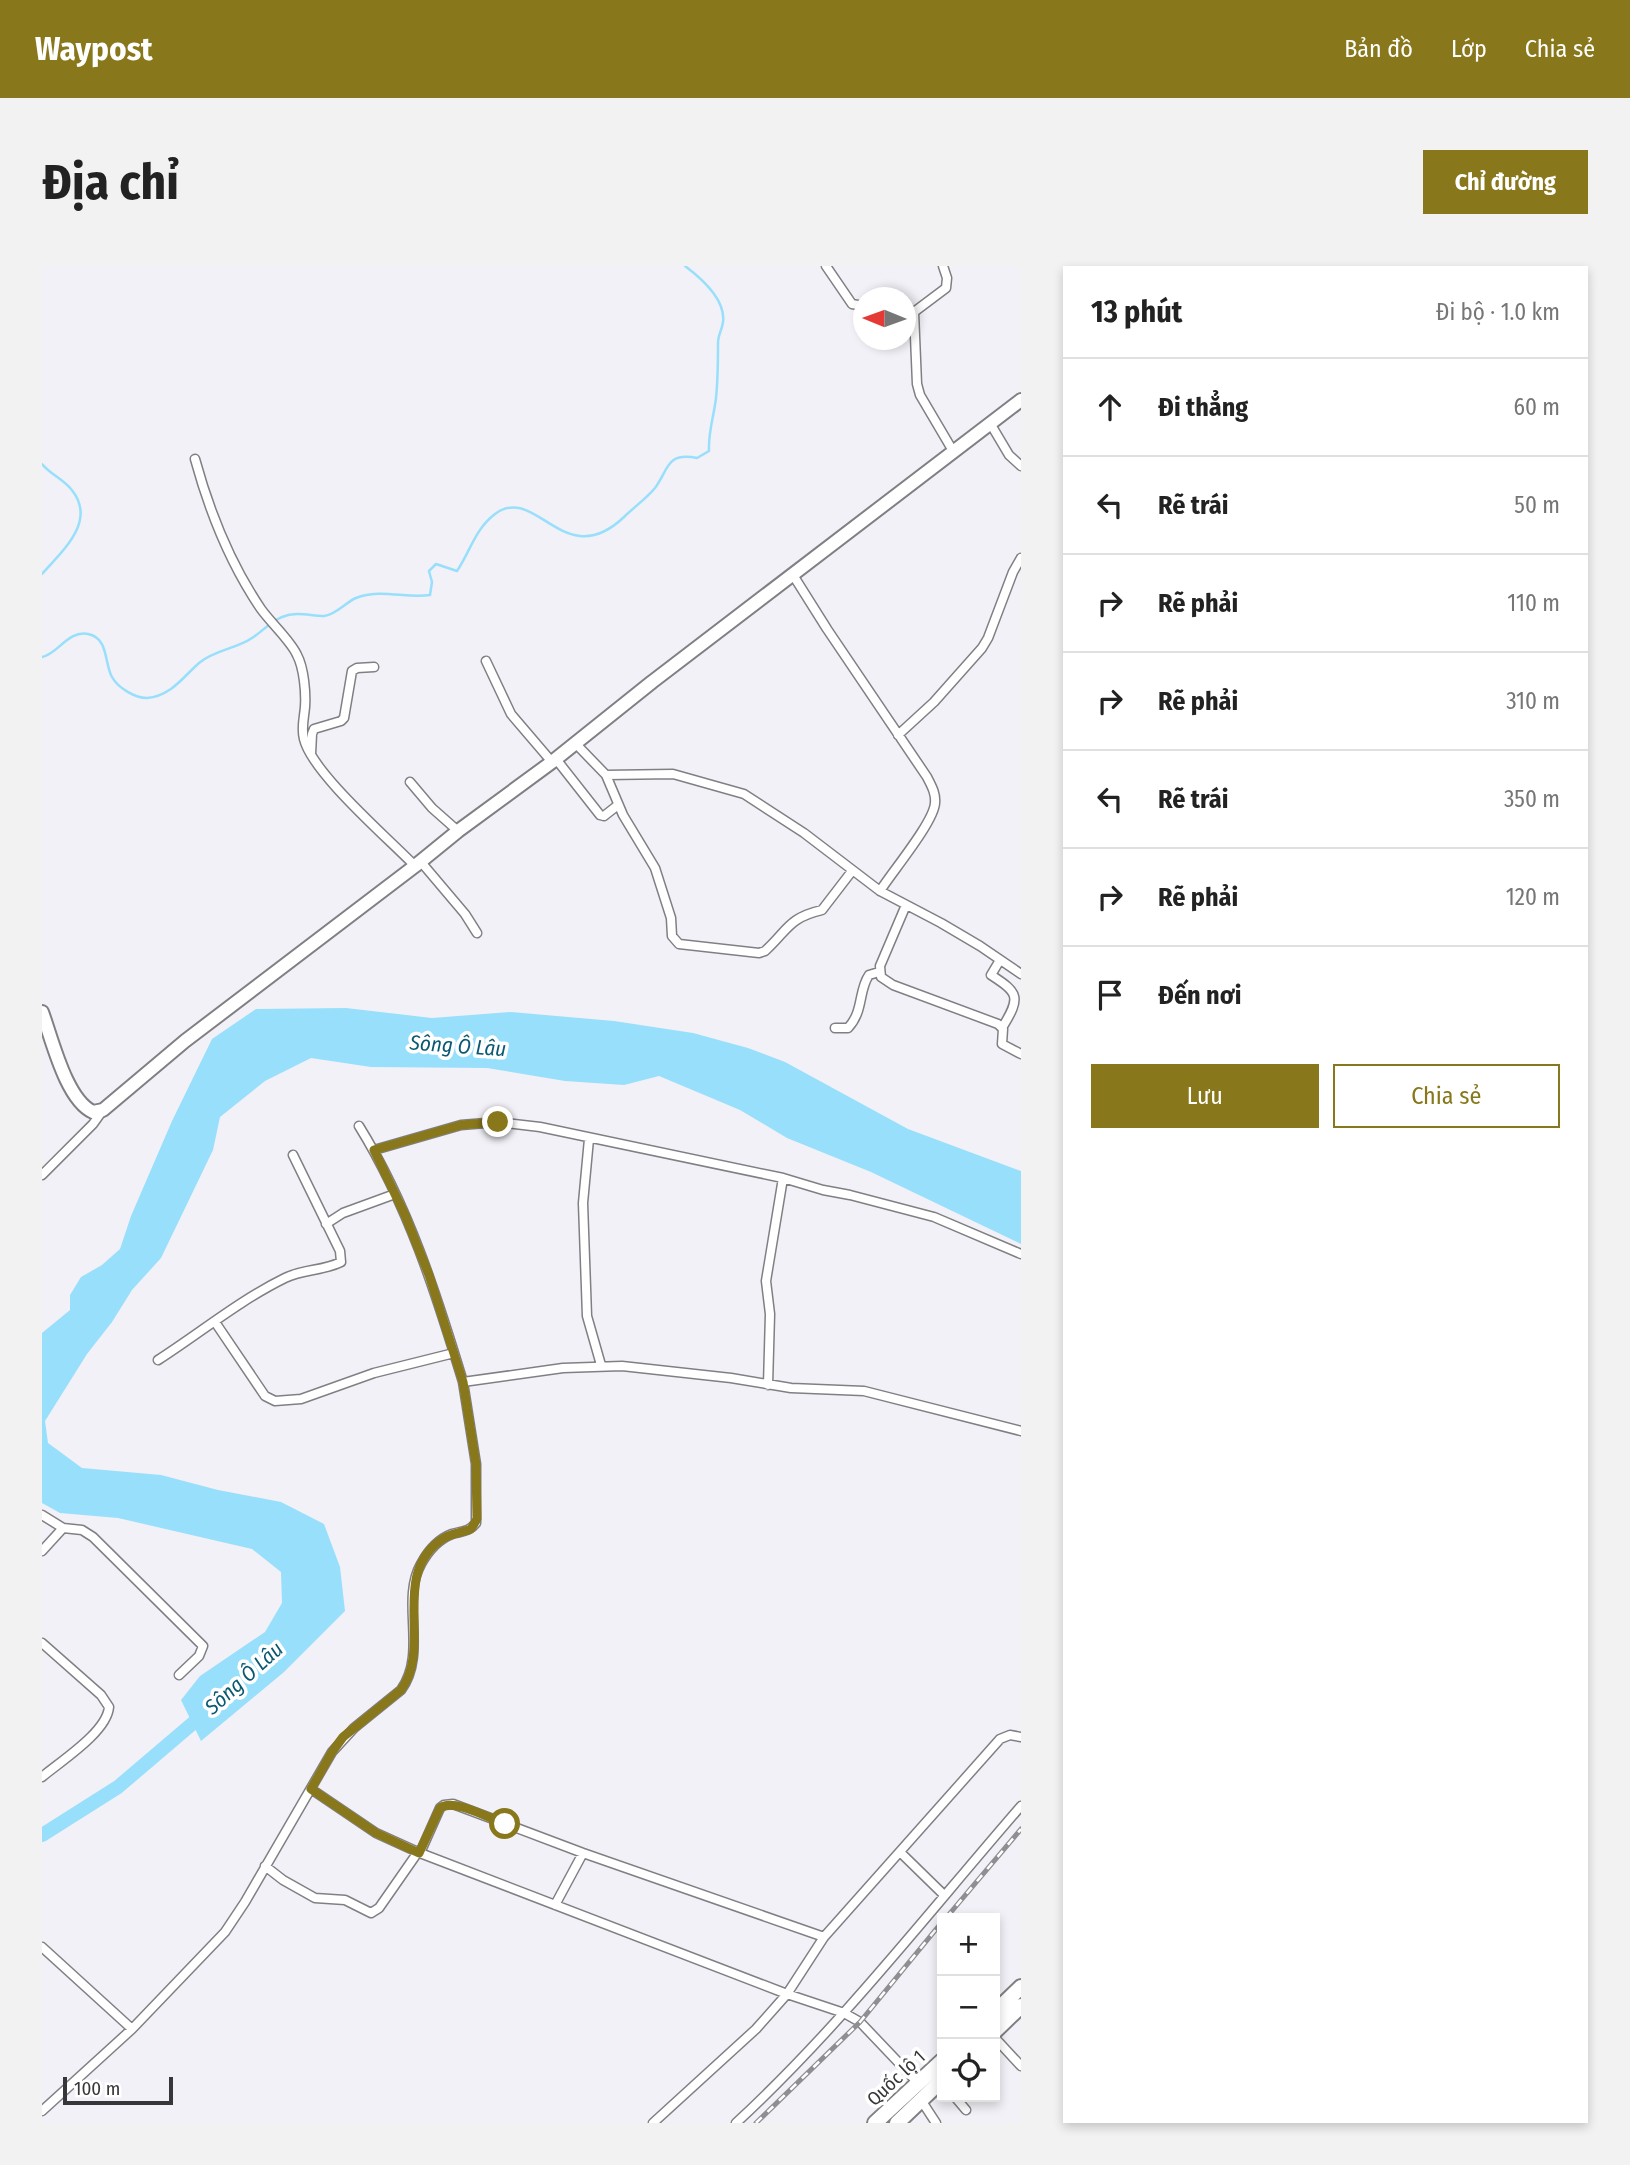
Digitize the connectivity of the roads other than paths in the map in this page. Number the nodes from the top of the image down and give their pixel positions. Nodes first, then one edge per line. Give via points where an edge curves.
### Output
1 (826, 266) edge
2 (943, 266) edge
3 (853, 304) edge
4 (916, 311) edge
5 (916, 350) edge
6 (1021, 400) edge
7 (990, 423) junction
8 (953, 451) junction
9 (195, 459) dead end
10 (1021, 467) edge
11 (1021, 558) edge
12 (793, 575) junction
13 (486, 661) dead end
14 (374, 667) dead end
15 (898, 735) junction
16 (576, 744) junction
17 (311, 755) junction
18 (554, 761) junction
19 (606, 775) junction
20 (410, 782) dead end
21 (618, 804) junction
22 (457, 831) junction
23 (418, 864) junction
24 (852, 871) junction
25 (880, 891) junction
26 (906, 905) junction
27 (477, 933) dead end
28 (1000, 960) junction
29 (879, 972) junction
30 (1021, 974) edge
31 (42, 1012) edge
32 (835, 1028) dead end
33 (1002, 1028) junction
34 (1021, 1054) edge
35 (103, 1110) junction
36 (359, 1126) dead end
37 (589, 1139) junction
38 (374, 1150) junction
39 (293, 1155) dead end
40 (42, 1175) edge
41 (783, 1178) junction
42 (395, 1194) junction
43 (326, 1224) junction
44 (1021, 1254) edge
45 (215, 1322) junction
46 (454, 1353) junction
47 (158, 1360) dead end
48 (601, 1365) junction
49 (463, 1382) junction
50 (768, 1385) junction
51 (1021, 1431) edge
52 (42, 1515) edge
53 (62, 1528) junction
54 (42, 1551) edge
55 (42, 1643) edge
56 (178, 1675) dead end
57 (1021, 1737) edge
58 (42, 1777) edge
59 (311, 1789) junction
60 (1021, 1806) edge
61 (419, 1853) junction
62 (583, 1853) junction
63 (901, 1853) junction
64 (265, 1866) junction
65 (944, 1895) junction
66 (555, 1905) junction
67 (824, 1937) junction
68 (42, 1947) edge
69 (1021, 1987) edge
70 (787, 1994) junction
71 (1021, 2006) edge
72 (1000, 2007) edge
73 (844, 2013) junction
74 (1000, 2026) edge
75 (132, 2029) junction
76 (996, 2039) edge
77 (937, 2066) edge
78 (1021, 2066) edge
79 (918, 2083) junction
80 (937, 2086) edge
81 (922, 2100) junction
82 (959, 2102) edge
83 (42, 2110) edge
84 (966, 2110) dead end
85 (653, 2123) edge
86 (736, 2123) edge
87 (876, 2123) edge
88 (897, 2123) edge
89 (936, 2123) edge

1 - 3 street
2 - 4 street via 946,288
5 - 8 street via 920,395
6 - 7 main road
7 - 8 main road
7 - 10 street
8 - 12 main road
9 - 17 street via 203,490 244,582 298,656 305,698 302,730
11 - 15 street via 982,648
12 - 15 street
12 - 16 main road
13 - 18 street via 510,714
14 - 17 street via 352,671 344,718 314,729
15 - 25 street via 927,777 935,804 913,846
16 - 18 main road
16 - 19 street
17 - 23 street via 351,802
18 - 21 street via 600,815
18 - 22 main road
19 - 21 street
19 - 24 street via 673,774 737,791 804,833
20 - 22 street
21 - 24 street via 655,868 672,936 682,945 765,951 800,916 822,910
22 - 23 main road
23 - 27 street
23 - 35 main road via 185,1041
24 - 25 street
25 - 26 street
26 - 28 street
26 - 29 street
28 - 30 street
28 - 33 street via 991,975 1012,988 1015,997
29 - 32 street via 865,981 852,1024
29 - 33 street via 893,985
31 - 35 main road via 80,1103 93,1112
33 - 34 street via 1002,1044
35 - 40 street
36 - 38 street
37 - 38 street via 529,1125 478,1123
37 - 41 street
37 - 48 street via 583,1185 587,1315
38 - 42 street
39 - 43 street
41 - 44 street via 934,1217
41 - 50 street via 766,1281
42 - 43 street
42 - 46 street via 429,1275
43 - 45 street via 341,1262 284,1278
45 - 46 street via 265,1396 275,1401 301,1399 374,1373
45 - 47 street
46 - 49 street
48 - 49 street
48 - 50 street
49 - 59 street via 476,1464 476,1523 468,1531 443,1539 418,1572 408,1681 343,1737
50 - 51 street via 864,1391
52 - 53 street
53 - 54 street
53 - 56 street via 82,1530 93,1537 203,1646
55 - 58 street via 109,1707 101,1727
57 - 63 street via 1000,1739
59 - 61 street via 376,1833
59 - 64 street
60 - 65 street
61 - 62 street via 440,1808 453,1804
61 - 64 street via 371,1913 345,1900 315,1898
61 - 66 street
62 - 66 street
62 - 67 street
63 - 65 street
63 - 67 street
64 - 75 street via 225,1932
65 - 73 street
66 - 70 street
67 - 70 street
68 - 75 street
69 - 72 highway
70 - 73 street
70 - 85 street via 756,2029
71 - 74 highway
73 - 79 street via 860,2022
73 - 86 street
75 - 83 street
76 - 78 street
77 - 79 highway, Quốc lộ 1
79 - 87 highway, Quốc lộ 1
80 - 81 highway, Quốc lộ 1
81 - 88 highway, Quốc lộ 1
81 - 89 street
82 - 84 street

